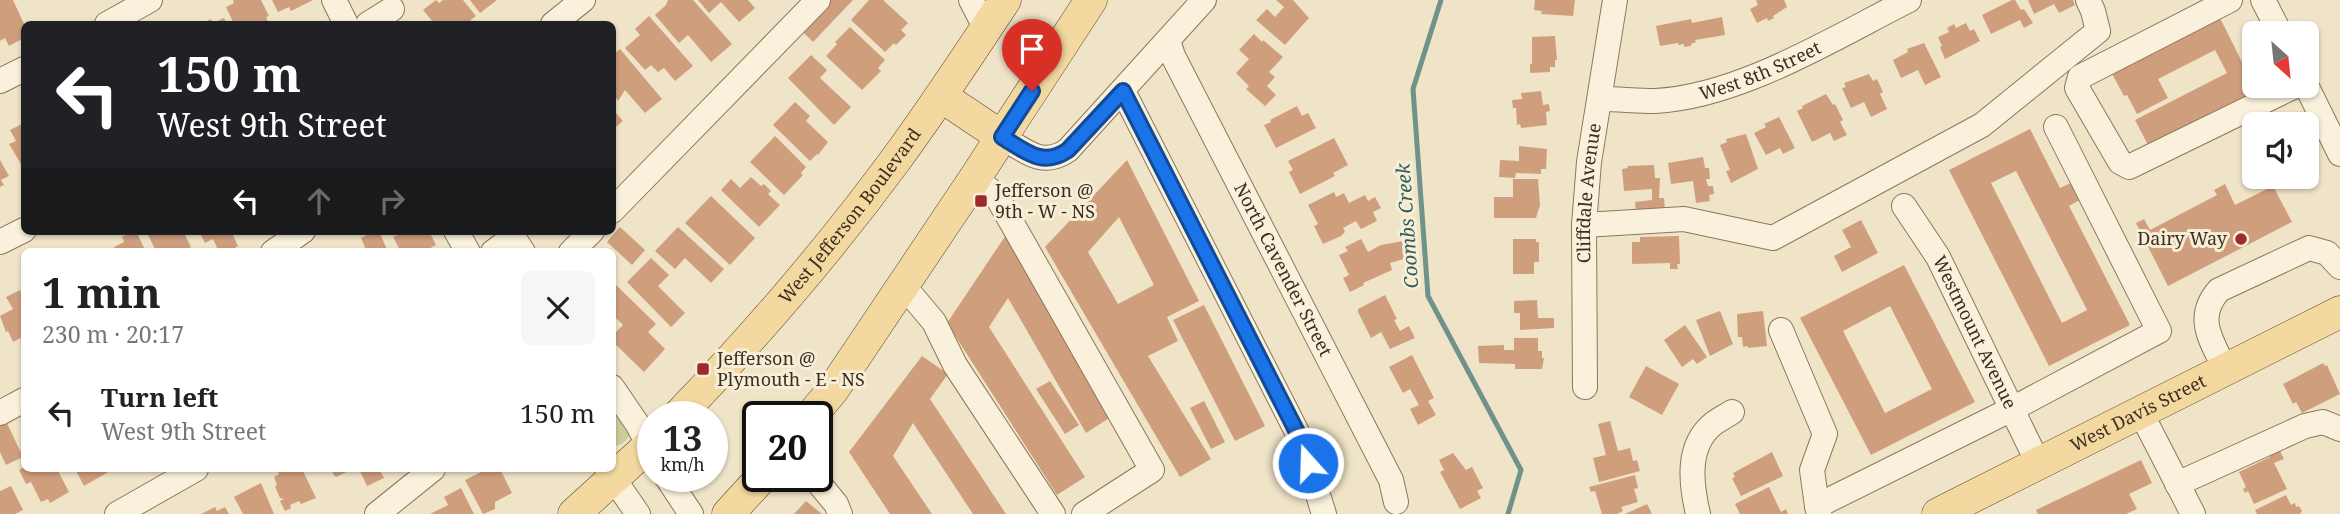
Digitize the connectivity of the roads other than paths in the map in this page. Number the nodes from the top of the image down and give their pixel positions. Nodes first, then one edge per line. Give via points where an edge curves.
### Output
1 (150, 0) edge
2 (334, 0) edge
3 (583, 0) edge
4 (818, 0) edge
5 (971, 0) edge
6 (1005, 0) edge
7 (1091, 0) edge
8 (1203, 0) edge
9 (1615, 0) edge
10 (1909, 0) edge
11 (2088, 0) edge
12 (2230, 0) edge
13 (2263, 0) edge
14 (393, 11) edge
15 (112, 21) edge
16 (344, 21) edge
17 (374, 21) edge
18 (557, 21) edge
19 (2274, 21) edge
20 (986, 29) junction
21 (1168, 40) junction
22 (21, 71) edge
23 (0, 82) edge
24 (1123, 91) junction
25 (940, 96) junction
26 (2270, 98) edge
27 (2312, 98) edge
28 (1601, 99) junction
29 (2056, 127) dead end
30 (1002, 137) junction
31 (2340, 154) edge
32 (975, 178) junction
33 (1904, 206) dead end
34 (616, 207) edge
35 (1584, 225) junction
36 (21, 232) edge
37 (297, 235) edge
38 (588, 235) edge
39 (0, 242) edge
40 (279, 248) edge
41 (575, 248) edge
42 (2340, 267) edge
43 (903, 285) junction
44 (2340, 312) edge
45 (1781, 330) dead end
46 (2225, 369) junction
47 (1585, 387) dead end
48 (616, 393) edge
49 (692, 401) edge
50 (824, 401) edge
51 (21, 402) edge
52 (2012, 409) junction
53 (1732, 412) dead end
54 (2141, 412) junction
55 (0, 414) edge
56 (637, 424) edge
57 (2340, 429) edge
58 (637, 457) edge
59 (2038, 463) junction
60 (616, 470) edge
61 (191, 472) edge
62 (429, 472) edge
63 (610, 474) edge
64 (2177, 484) junction
65 (677, 492) edge
66 (748, 492) edge
67 (826, 492) edge
68 (1396, 502) dead end
69 (1818, 510) edge
70 (117, 514) edge
71 (377, 514) edge
72 (574, 514) edge
73 (638, 514) edge
74 (691, 514) edge
75 (728, 514) edge
76 (840, 514) edge
77 (1053, 514) edge
78 (1084, 514) edge
79 (1324, 514) edge
80 (1698, 514) edge
81 (1938, 514) edge
82 (2193, 514) edge

1 - 15 street
2 - 16 street
3 - 18 street
4 - 34 street
5 - 20 street
6 - 20 main road, West Jefferson Boulevard
7 - 30 main road
8 - 21 street
9 - 28 street, Cliffdale Avenue
10 - 28 street, West 8th Street via 1742,82 1656,101
11 - 35 street via 2098,31 1982,125 1773,238 1684,219
12 - 26 street via 2080,77 2077,88 2120,162 2129,167
13 - 19 street
14 - 17 street
20 - 25 main road, West Jefferson Boulevard
21 - 24 street
21 - 68 street, North Cavender Street via 1391,480
22 - 23 street
24 - 30 street via 1058,158 1027,153
24 - 79 street via 1300,438
25 - 30 main road
25 - 49 main road, West Jefferson Boulevard via 798,283
27 - 31 street
28 - 35 street, Cliffdale Avenue
29 - 52 street via 2159,331
30 - 32 main road
32 - 43 main road
32 - 78 street via 996,195 1152,470
33 - 52 street, Westmount Avenue via 1938,257
35 - 47 street, Cliffdale Avenue
36 - 39 street
37 - 40 street
38 - 41 street
42 - 46 street via 2327,253 2309,248 2219,290 2208,302 2206,321
43 - 50 main road
43 - 77 street via 934,322 955,365
44 - 46 main road, West Davis Street
45 - 69 street via 1825,434 1812,470
46 - 54 main road, West Davis Street
48 - 56 street
51 - 55 street
52 - 59 street, Westmount Avenue
52 - 69 street
53 - 80 street via 1710,425 1695,448 1692,466
54 - 59 main road, West Davis Street
54 - 64 street
57 - 64 street via 2323,422 2305,426
58 - 60 main road
59 - 81 main road, West Davis Street
61 - 70 street
62 - 71 street
63 - 72 main road
63 - 73 street
64 - 82 street
65 - 74 street
66 - 75 main road
67 - 76 street

